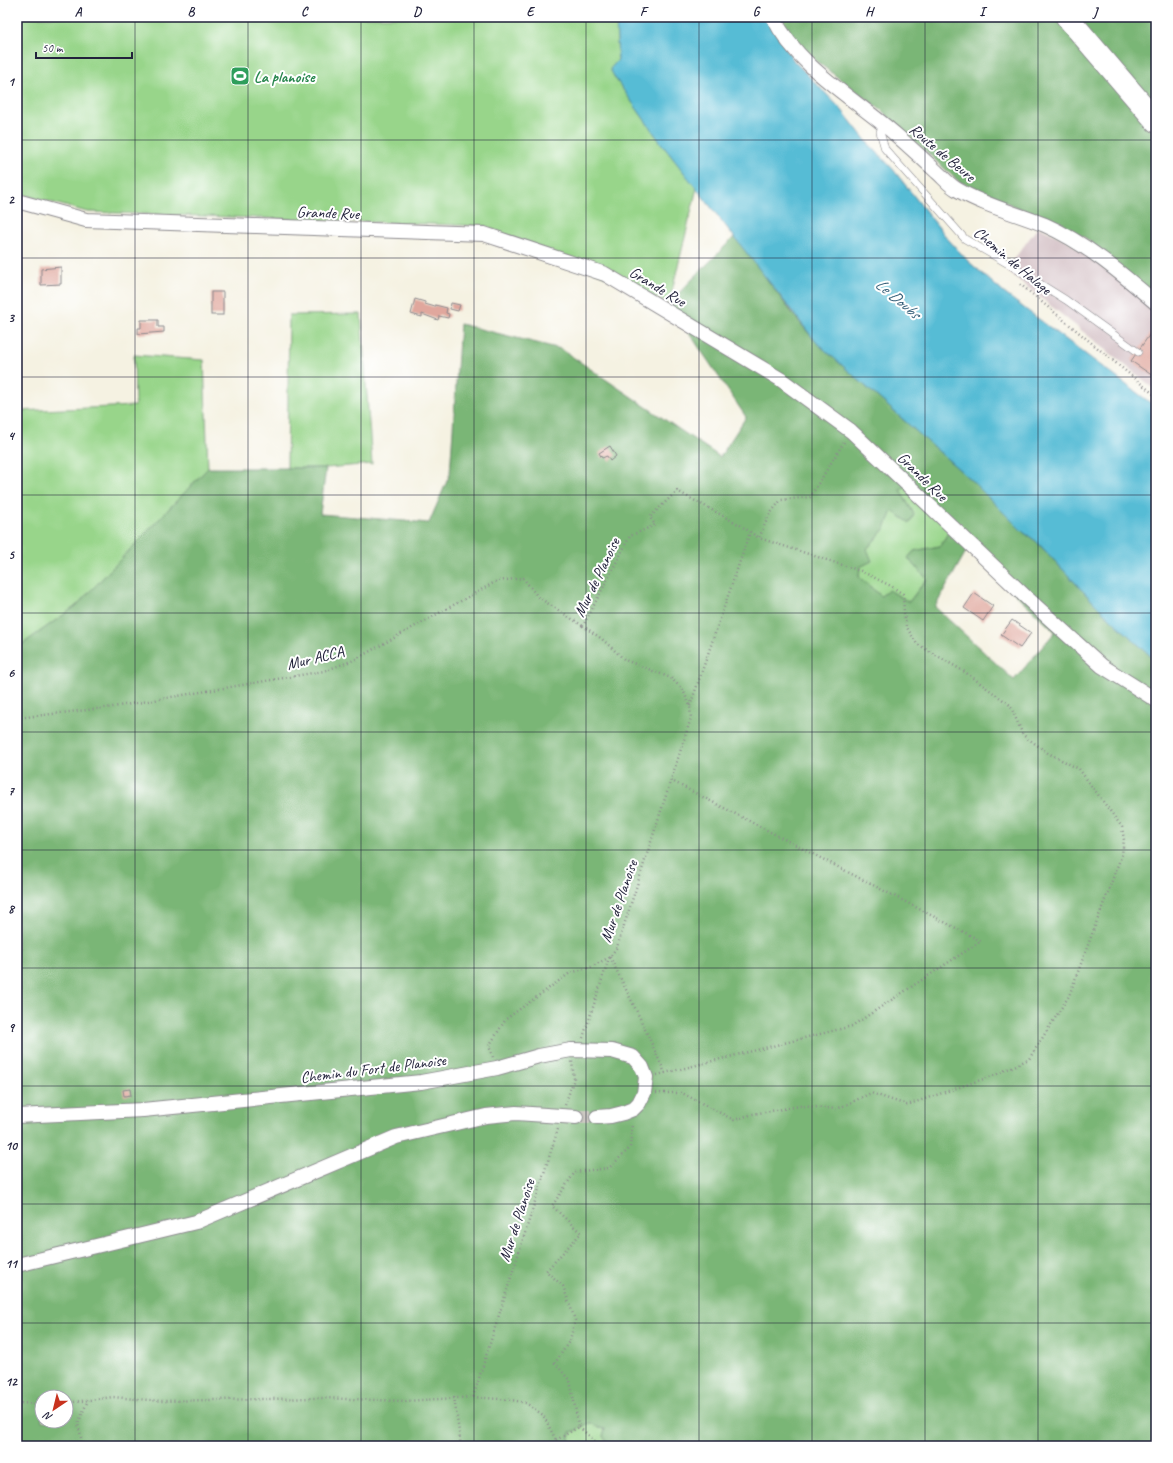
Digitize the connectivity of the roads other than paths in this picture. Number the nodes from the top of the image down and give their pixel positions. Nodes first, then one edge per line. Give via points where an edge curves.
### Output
1 (773, 17) edge
2 (1067, 17) edge
3 (1156, 121) edge
4 (883, 124) junction
5 (17, 201) edge
6 (1156, 303) edge
7 (1138, 352) dead end
8 (1156, 700) edge
9 (17, 1116) edge
10 (569, 1116) tunnel mouth
11 (597, 1117) tunnel mouth
12 (17, 1265) edge

1 - 4 street, Route de Beure via 799,54 825,79
2 - 3 main road
4 - 6 street, Route de Beure via 956,189 977,200 1046,226 1085,247
4 - 7 lane, Chemin de Halage via 880,132 885,149 965,239 1066,300
5 - 8 street, Grande Rue via 86,220 484,234 605,274 780,379 851,431 1102,666
9 - 11 street, Chemin du Fort de Planoise via 143,1110 421,1082 578,1050 612,1051 633,1057 642,1067 646,1077 644,1093 633,1110
10 - 12 street via 516,1113 486,1116 396,1137 196,1222

